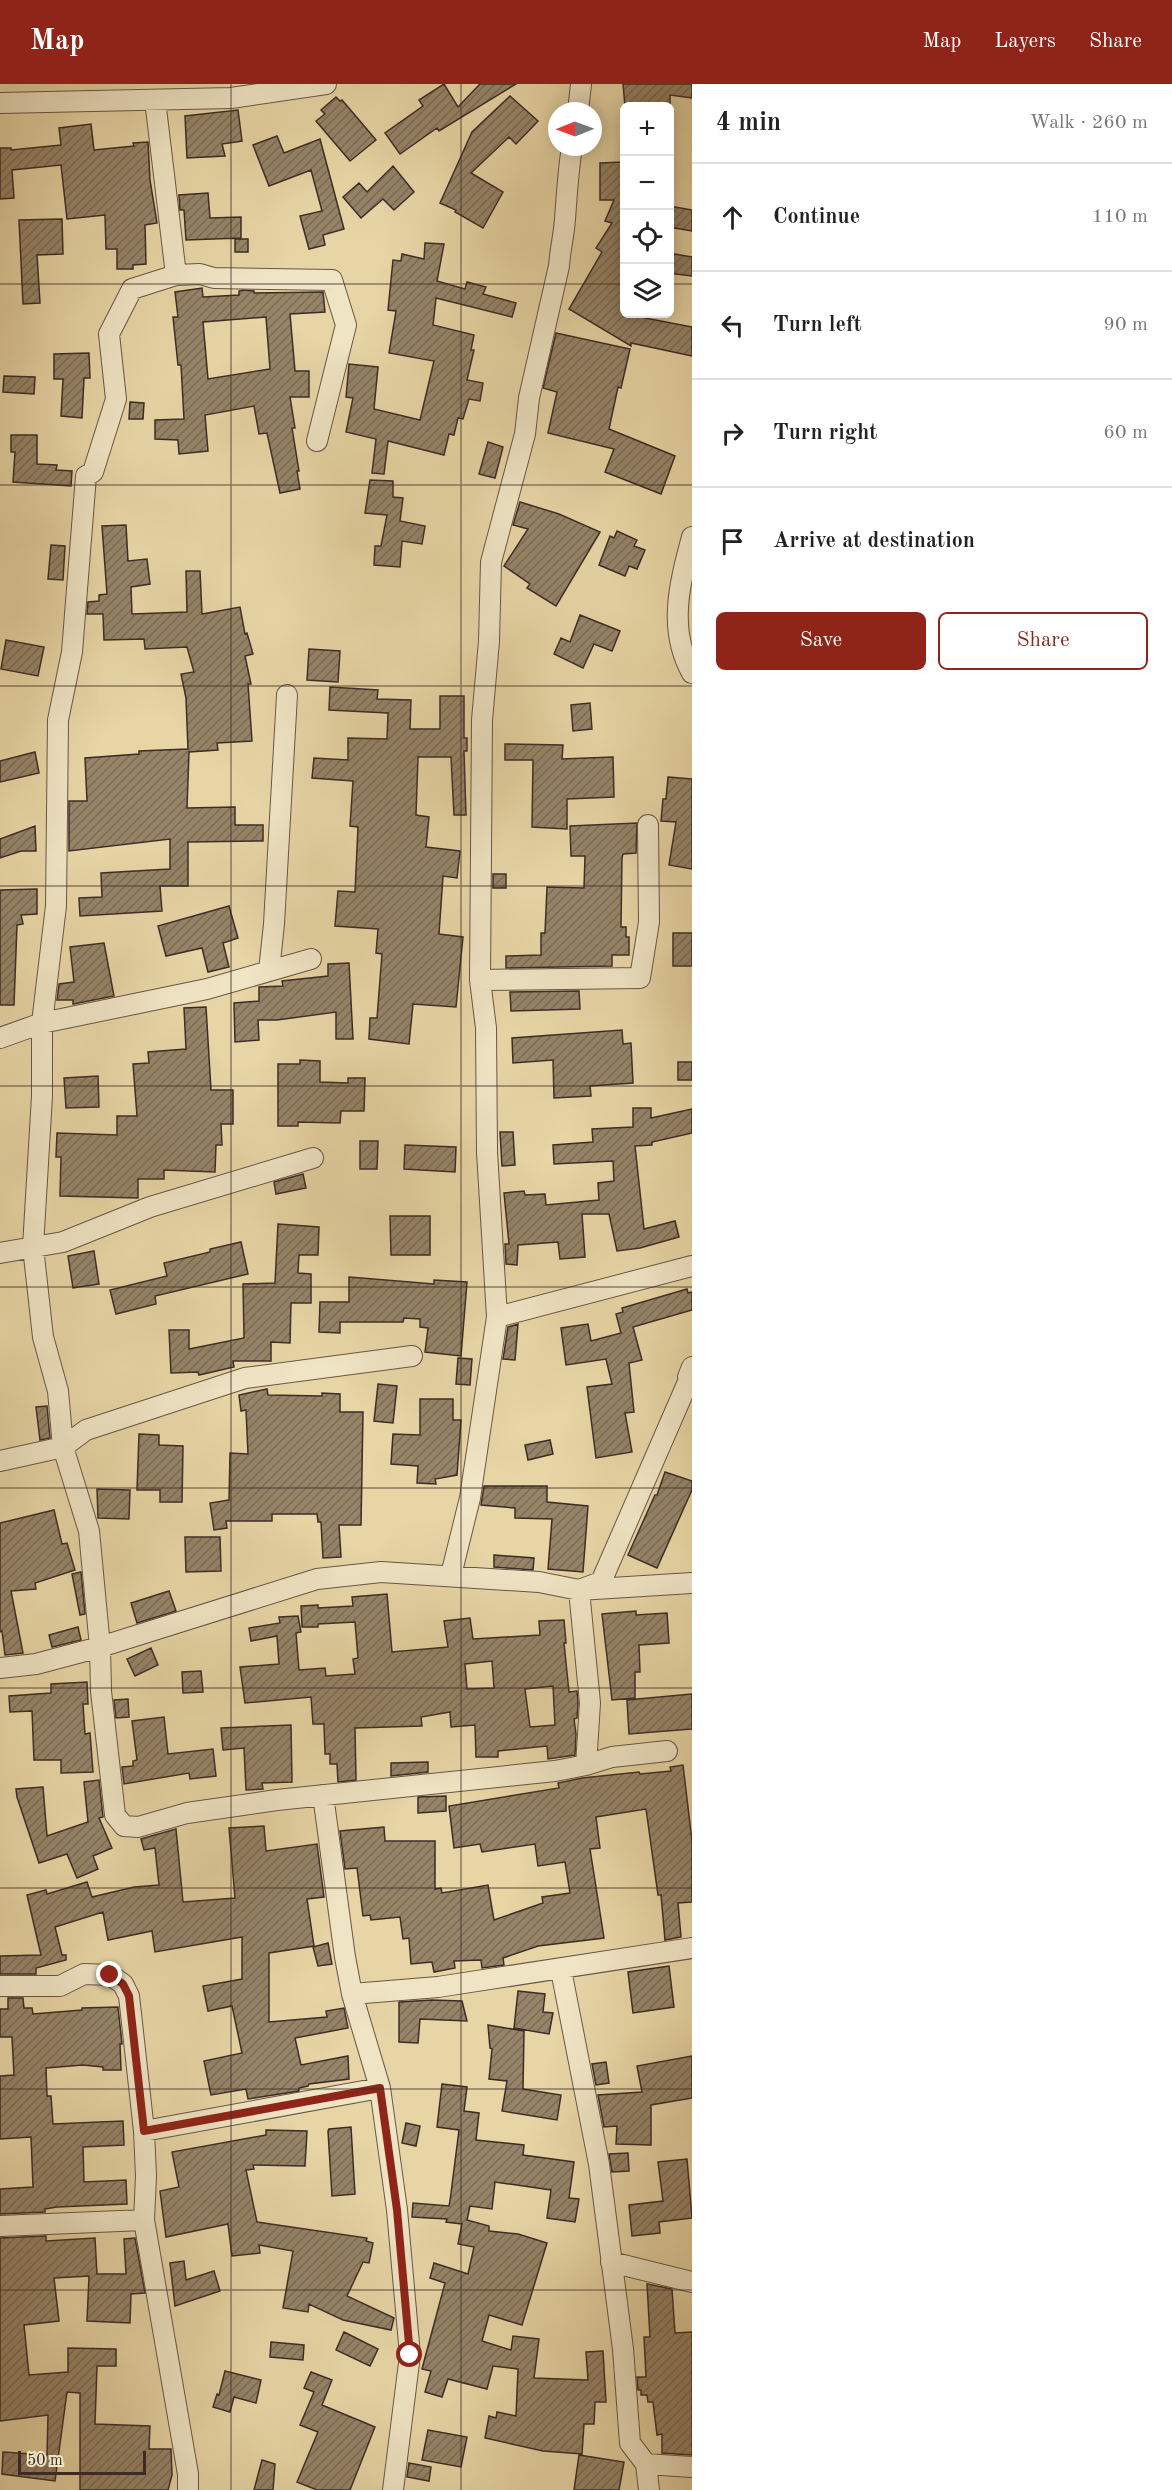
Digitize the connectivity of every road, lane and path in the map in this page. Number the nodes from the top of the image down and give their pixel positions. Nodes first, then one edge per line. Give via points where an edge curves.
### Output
1 (326, 84) edge
2 (581, 84) edge
3 (232, 91) edge
4 (155, 100) junction
5 (579, 102) edge
6 (0, 103) edge
7 (571, 156) edge
8 (176, 275) junction
9 (317, 441) dead end
10 (692, 537) edge
11 (692, 673) edge
12 (287, 695) dead end
13 (648, 825) dead end
14 (311, 959) dead end
15 (269, 971) junction
16 (480, 980) junction
17 (42, 1023) junction
18 (0, 1038) edge
19 (313, 1158) dead end
20 (33, 1247) junction
21 (0, 1253) edge
22 (692, 1266) edge
23 (497, 1317) junction
24 (412, 1356) dead end
25 (692, 1373) edge
26 (63, 1447) junction
27 (0, 1461) edge
28 (451, 1575) junction
29 (692, 1583) edge
30 (579, 1590) junction
31 (100, 1647) junction
32 (0, 1668) edge
33 (667, 1751) dead end
34 (586, 1765) junction
35 (323, 1795) junction
36 (692, 1948) edge
37 (561, 1970) junction
38 (0, 1986) edge
39 (352, 1994) junction
40 (380, 2088) junction
41 (144, 2131) junction
42 (144, 2220) junction
43 (0, 2226) edge
44 (611, 2262) junction
45 (692, 2282) edge
46 (646, 2463) junction
47 (692, 2468) edge
48 (188, 2490) edge
49 (393, 2490) edge
50 (649, 2490) edge

1 - 3 street
2 - 5 street
3 - 4 street
4 - 6 street
4 - 8 street
7 - 16 street via 559,266 529,398 525,434 491,562 482,720
8 - 9 street via 332,280 346,325
8 - 17 street via 132,289 109,334 116,399 93,472 86,476 72,652 58,720 56,906
10 - 11 street via 679,586 677,623
12 - 15 street
13 - 16 street via 649,921 640,978
14 - 15 street
15 - 17 street via 207,989
16 - 23 street via 486,1028 487,1152
17 - 18 street
17 - 20 street
19 - 20 street via 150,1207 63,1242
20 - 21 street
20 - 26 street via 43,1337 58,1391
22 - 23 street
23 - 28 street via 470,1498
24 - 26 street via 245,1378 86,1430
25 - 30 street via 601,1582
26 - 27 street
26 - 31 street via 89,1531
28 - 30 street via 539,1582
28 - 31 street via 381,1572 317,1579
29 - 30 street
30 - 34 street via 590,1703
31 - 32 street via 36,1664
31 - 35 street via 115,1815 124,1826 138,1827 187,1813
33 - 34 street via 612,1757
34 - 35 street via 555,1772
35 - 39 street
36 - 37 street
37 - 39 street via 438,1988
37 - 44 street via 599,2164
38 - 41 street via 60,1986 84,1974 110,1975 123,1984 129,1996
39 - 40 street
40 - 41 street
40 - 49 street via 397,2210 410,2355
41 - 42 street
42 - 43 street
42 - 48 street
44 - 45 street
44 - 46 street via 630,2443
46 - 47 street
46 - 50 street

